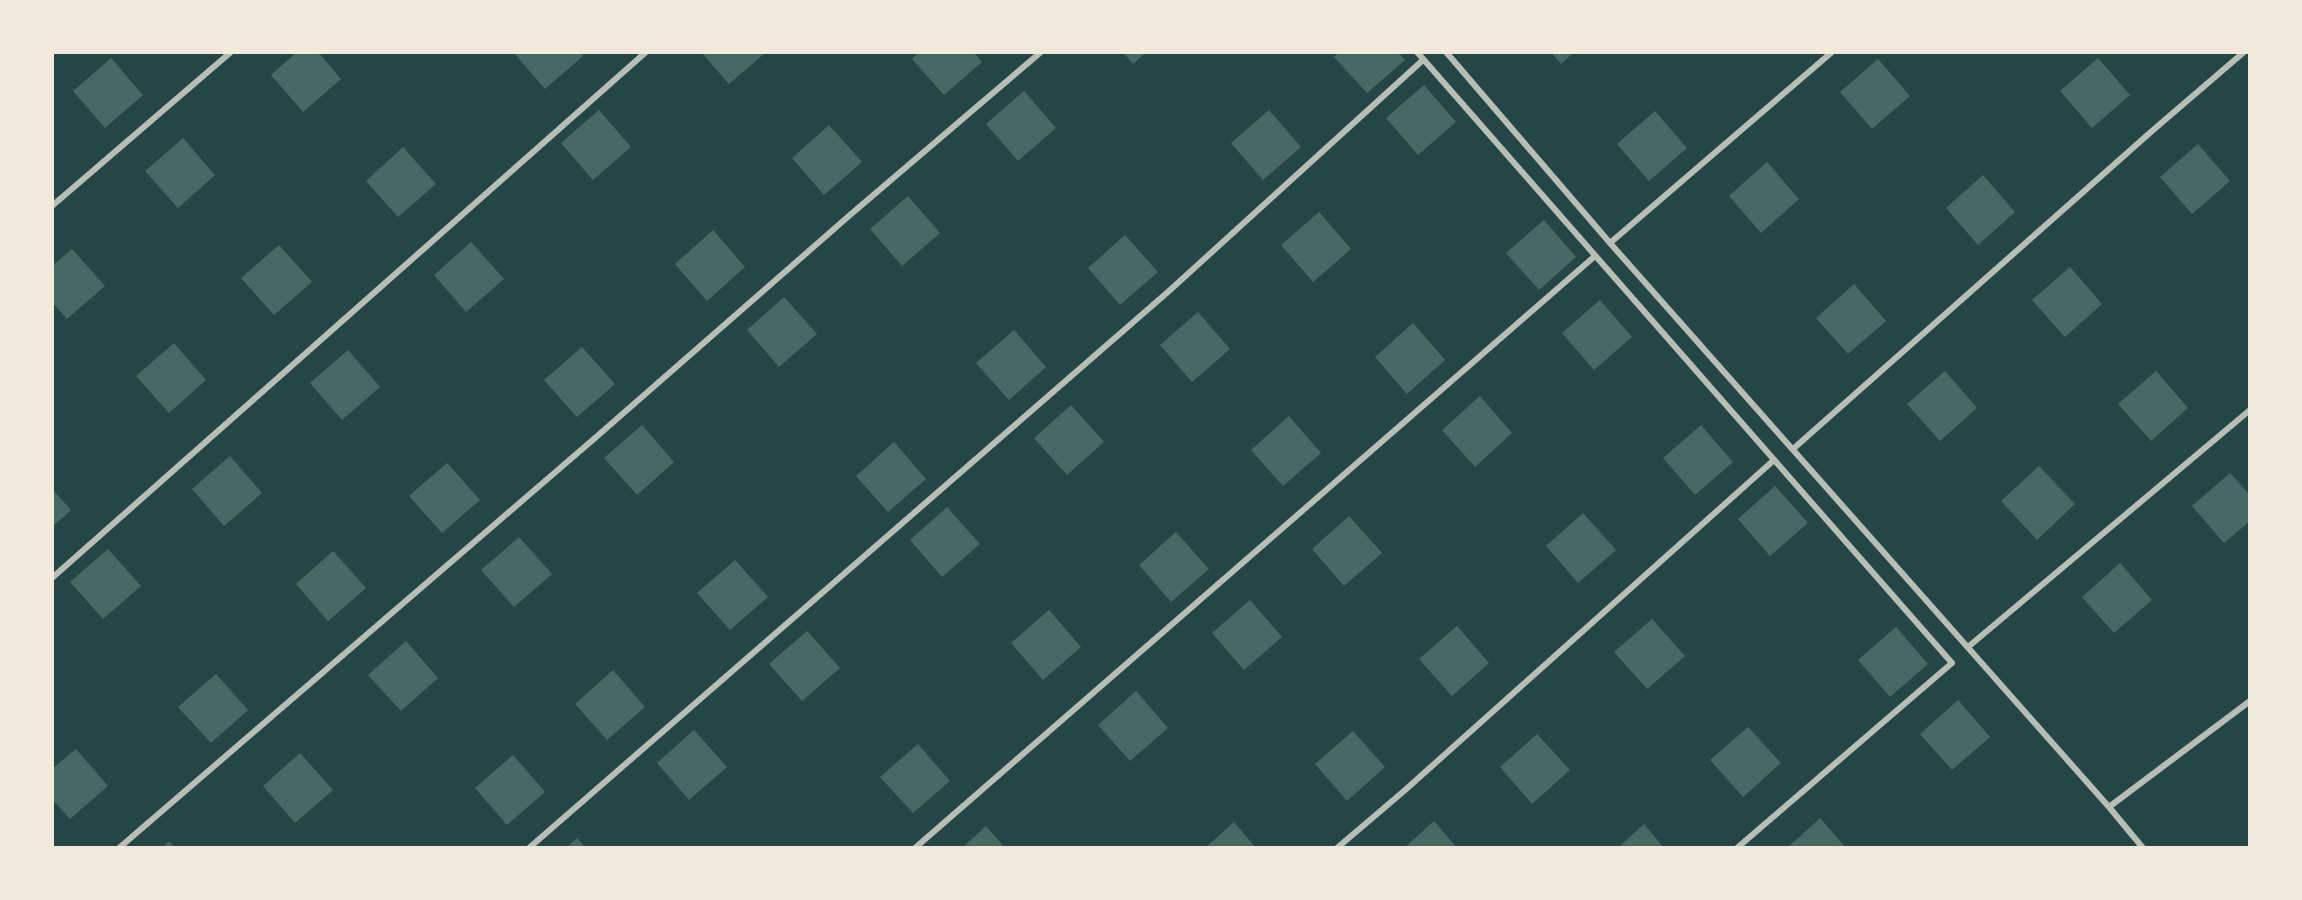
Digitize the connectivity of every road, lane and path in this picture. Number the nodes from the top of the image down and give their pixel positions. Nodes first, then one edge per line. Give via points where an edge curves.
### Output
1 (231, 52) edge
2 (646, 52) edge
3 (1041, 52) edge
4 (1417, 52) edge
5 (1446, 52) edge
6 (1832, 52) edge
7 (2244, 52) edge
8 (1423, 60) junction
9 (52, 206) edge
10 (1610, 243) junction
11 (1595, 256) junction
12 (2250, 410) edge
13 (1793, 449) junction
14 (1774, 460) junction
15 (52, 578) edge
16 (1968, 647) junction
17 (2250, 701) edge
18 (2109, 807) junction
19 (119, 848) edge
20 (529, 848) edge
21 (915, 848) edge
22 (1337, 848) edge
23 (1737, 848) edge
24 (2143, 848) edge

1 - 9 street
2 - 15 street
3 - 19 street
4 - 8 street
5 - 10 street
6 - 10 street
7 - 13 street
8 - 11 street
8 - 20 street via 1169,291
10 - 13 street
11 - 14 street
11 - 21 street
12 - 16 street
13 - 16 street
14 - 22 street
14 - 23 street via 1952,663
16 - 18 street
17 - 18 street
18 - 24 street

